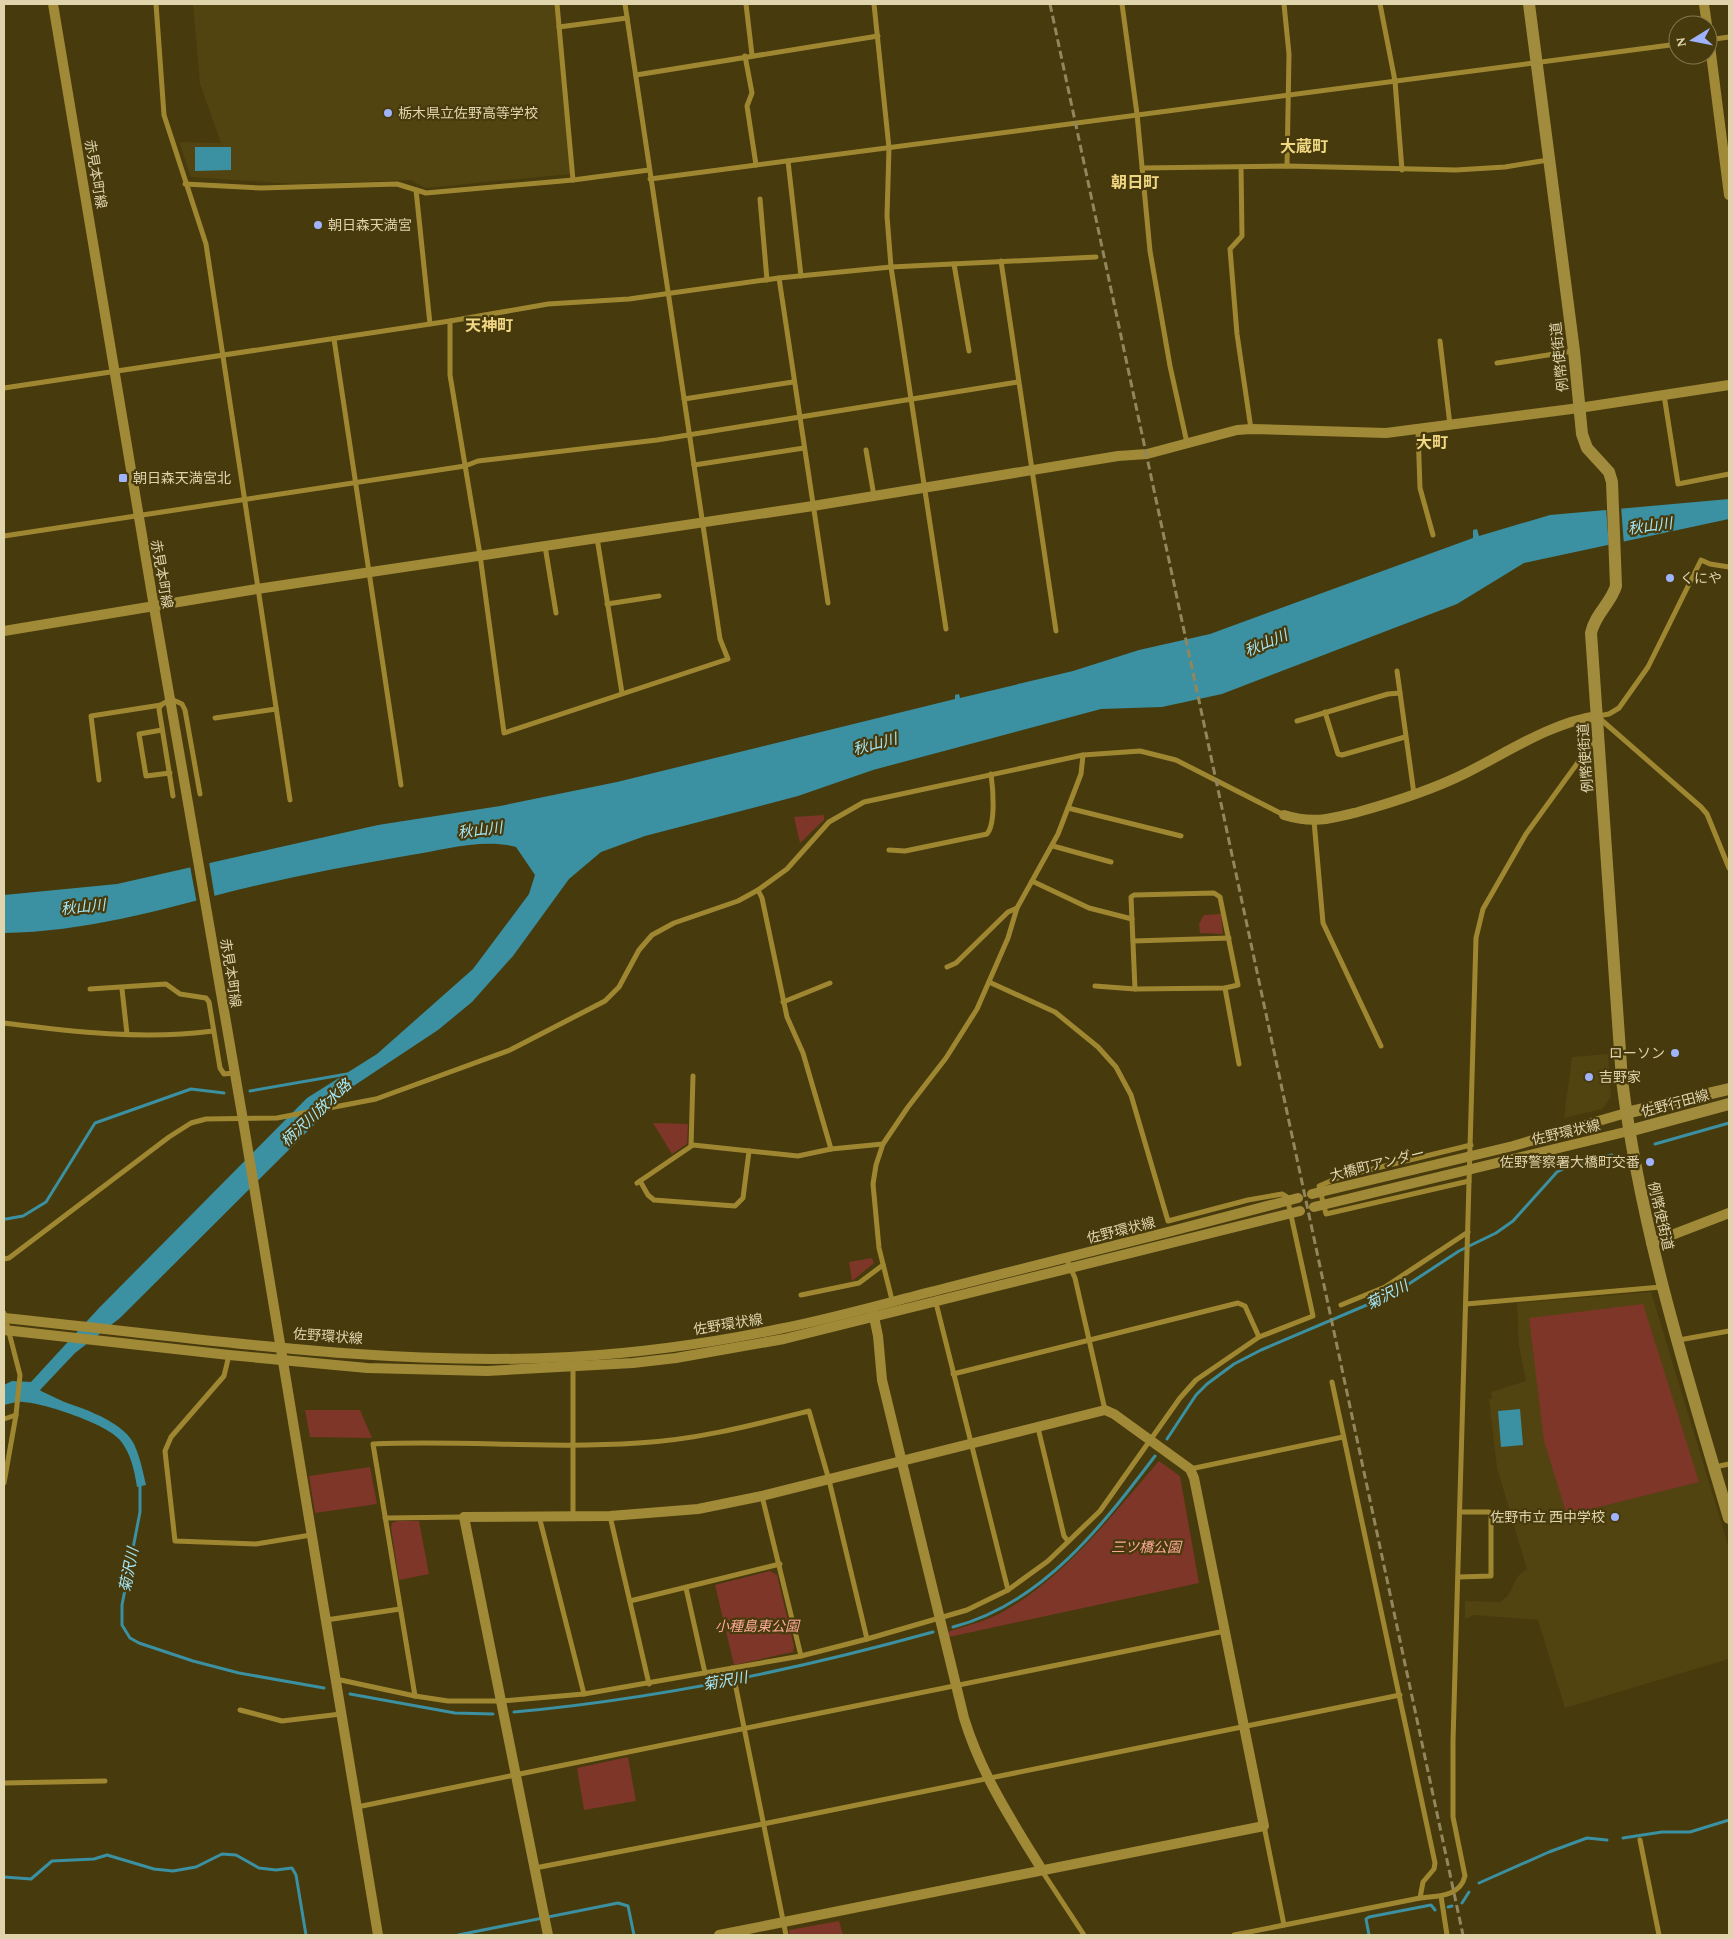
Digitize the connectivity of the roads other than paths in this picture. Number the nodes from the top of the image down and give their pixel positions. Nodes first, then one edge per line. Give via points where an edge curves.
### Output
1 (53, 4) edge
2 (156, 4) edge
3 (557, 4) edge
4 (625, 4) edge
5 (746, 4) edge
6 (874, 4) edge
7 (1122, 4) edge
8 (1284, 4) edge
9 (1380, 4) edge
10 (1529, 4) edge
11 (627, 18) junction
12 (559, 27) junction
13 (878, 36) junction
14 (1668, 45) edge
15 (748, 56) junction
16 (1536, 61) junction
17 (1712, 65) edge
18 (636, 75) junction
19 (1394, 80) junction
20 (1289, 95) junction
21 (1137, 114) junction
22 (889, 148) junction
23 (1550, 160) junction
24 (788, 161) junction
25 (756, 164) junction
26 (1287, 166) junction
27 (1240, 167) junction
28 (1142, 168) junction
29 (649, 170) junction
30 (1402, 170) junction
31 (574, 180) junction
32 (650, 180) junction
33 (186, 184) junction
34 (416, 190) junction
35 (1729, 195) edge
36 (760, 200) dead end
37 (1096, 257) dead end
38 (1001, 262) junction
39 (954, 264) junction
40 (891, 267) junction
41 (801, 276) junction
42 (779, 278) junction
43 (767, 280) junction
44 (668, 292) junction
45 (450, 321) junction
46 (430, 324) junction
47 (334, 339) junction
48 (1440, 341) dead end
49 (969, 351) dead end
50 (1574, 351) junction
51 (222, 355) junction
52 (1497, 363) dead end
53 (115, 371) junction
54 (793, 382) junction
55 (1018, 382) junction
56 (1729, 385) edge
57 (4, 388) edge
58 (1664, 395) junction
59 (684, 399) junction
60 (912, 399) junction
61 (1579, 408) junction
62 (799, 415) junction
63 (1450, 425) junction
64 (1252, 429) junction
65 (1418, 430) junction
66 (690, 434) junction
67 (1187, 444) junction
68 (804, 448) junction
69 (866, 450) dead end
70 (694, 465) junction
71 (465, 466) junction
72 (1031, 470) junction
73 (1729, 474) edge
74 (355, 483) junction
75 (924, 488) junction
76 (874, 496) junction
77 (244, 500) junction
78 (813, 506) junction
79 (139, 516) junction
80 (702, 523) junction
81 (1433, 535) dead end
82 (4, 536) edge
83 (597, 538) junction
84 (545, 546) junction
85 (480, 555) junction
86 (1729, 567) edge
87 (369, 573) junction
88 (257, 589) junction
89 (660, 596) dead end
90 (828, 603) dead end
91 (607, 604) junction
92 (154, 607) junction
93 (556, 613) dead end
94 (946, 629) dead end
95 (4, 631) edge
96 (1056, 631) dead end
97 (1397, 671) dead end
98 (622, 693) junction
99 (1400, 693) junction
100 (170, 699) junction
101 (161, 705) junction
102 (276, 709) junction
103 (1325, 712) junction
104 (1598, 716) junction
105 (215, 718) dead end
106 (1297, 721) dead end
107 (162, 730) junction
108 (1405, 737) junction
109 (1598, 738) junction
110 (1083, 755) junction
111 (170, 773) junction
112 (991, 774) junction
113 (100, 780) dead end
114 (402, 785) dead end
115 (200, 794) dead end
116 (1414, 794) junction
117 (173, 796) dead end
118 (290, 800) dead end
119 (1068, 808) junction
120 (1284, 815) joint
121 (1314, 821) junction
122 (1181, 836) dead end
123 (1053, 846) junction
124 (889, 850) dead end
125 (1111, 862) dead end
126 (1729, 868) edge
127 (1032, 880) junction
128 (758, 890) junction
129 (1017, 908) junction
130 (1132, 919) junction
131 (1228, 938) junction
132 (1133, 941) junction
133 (947, 967) dead end
134 (988, 982) junction
135 (830, 983) dead end
136 (1095, 986) dead end
137 (1225, 988) junction
138 (90, 989) dead end
139 (122, 989) junction
140 (1135, 989) junction
141 (783, 1002) junction
142 (4, 1023) edge
143 (213, 1031) junction
144 (127, 1034) junction
145 (1381, 1046) dead end
146 (1239, 1064) dead end
147 (234, 1073) junction
148 (693, 1076) dead end
149 (1729, 1089) edge
150 (1729, 1104) edge
151 (1626, 1113) junction
152 (243, 1120) junction
153 (1629, 1131) junction
154 (883, 1144) junction
155 (1471, 1145) junction
156 (691, 1146) junction
157 (831, 1150) junction
158 (749, 1151) junction
159 (1471, 1156) junction
160 (1449, 1160) joint
161 (1470, 1169) junction
162 (1450, 1173) joint
163 (1469, 1181) junction
164 (1312, 1194) dead end
165 (1293, 1197) junction
166 (1314, 1207) dead end
167 (1300, 1211) dead end
168 (1729, 1213) edge
169 (1467, 1235) junction
170 (1651, 1243) junction
171 (1066, 1258) junction
172 (4, 1259) edge
173 (883, 1265) junction
174 (1070, 1268) junction
175 (1662, 1286) junction
176 (801, 1295) dead end
177 (892, 1301) junction
178 (936, 1302) junction
179 (1466, 1304) junction
180 (1341, 1305) dead end
181 (871, 1306) junction
182 (4, 1313) edge
183 (895, 1313) junction
184 (4, 1318) edge
185 (874, 1318) junction
186 (6, 1330) edge
187 (1729, 1331) edge
188 (1259, 1337) junction
189 (1090, 1339) junction
190 (1676, 1341) junction
191 (281, 1347) junction
192 (229, 1356) junction
193 (283, 1361) junction
194 (573, 1362) junction
195 (954, 1374) junction
196 (1332, 1382) dead end
197 (1106, 1410) junction
198 (16, 1415) junction
199 (4, 1419) edge
200 (1038, 1428) junction
201 (1343, 1437) junction
202 (1150, 1440) junction
203 (971, 1444) junction
204 (574, 1446) junction
205 (901, 1462) junction
206 (1729, 1464) edge
207 (1714, 1467) junction
208 (1190, 1469) junction
209 (829, 1480) junction
210 (4, 1482) edge
211 (762, 1496) junction
212 (1460, 1512) junction
213 (464, 1516) junction
214 (539, 1516) junction
215 (573, 1516) junction
216 (610, 1516) junction
217 (385, 1518) junction
218 (1729, 1518) edge
219 (311, 1535) junction
220 (1068, 1541) junction
221 (780, 1564) junction
222 (1459, 1577) junction
223 (686, 1588) junction
224 (1008, 1590) junction
225 (630, 1601) junction
226 (400, 1609) junction
227 (939, 1618) junction
228 (326, 1620) junction
229 (1224, 1631) junction
230 (867, 1639) junction
231 (801, 1656) junction
232 (732, 1671) junction
233 (705, 1673) junction
234 (335, 1679) junction
235 (649, 1684) junction
236 (956, 1685) junction
237 (584, 1694) junction
238 (1400, 1695) junction
239 (415, 1696) junction
240 (501, 1701) junction
241 (240, 1710) dead end
242 (341, 1714) junction
243 (1244, 1726) junction
244 (743, 1728) junction
245 (515, 1774) junction
246 (988, 1778) junction
247 (105, 1781) dead end
248 (4, 1783) edge
249 (356, 1807) junction
250 (763, 1824) junction
251 (1264, 1826) junction
252 (1640, 1840) dead end
253 (534, 1868) junction
254 (1042, 1870) junction
255 (1441, 1896) junction
256 (1420, 1898) junction
257 (783, 1922) junction
258 (1284, 1925) junction
259 (378, 1935) edge
260 (548, 1935) edge
261 (718, 1935) edge
262 (786, 1935) edge
263 (1084, 1935) edge
264 (1234, 1935) edge
265 (1447, 1935) edge
266 (1659, 1935) edge

1 - 53 street, 赤見本町線
2 - 33 street via 164,114
3 - 12 street
4 - 11 street
5 - 15 street
6 - 13 street
7 - 21 street
8 - 20 street
9 - 19 street
10 - 16 main road, 例幣使街道
11 - 12 street
11 - 18 street
12 - 31 street
13 - 15 street
13 - 22 street
14 - 16 street
15 - 18 street
15 - 25 street via 752,93 747,106
16 - 19 street
16 - 23 main road, 例幣使街道
17 - 35 street
18 - 29 street
19 - 20 street
19 - 30 street
20 - 21 street
20 - 26 street
21 - 22 street
21 - 28 street
22 - 24 street
22 - 40 street via 887,216
23 - 30 street via 1505,167
23 - 50 main road, 例幣使街道
24 - 25 street
24 - 41 street
25 - 32 street
26 - 27 street
26 - 30 street
27 - 28 street
27 - 64 street via 1242,236 1230,249 1237,334
28 - 67 street via 1150,252
29 - 31 street
29 - 32 street
31 - 34 street via 446,192
32 - 44 street
33 - 34 street via 261,188 396,184
33 - 51 street via 206,244
34 - 46 street
36 - 43 street
37 - 38 street
38 - 39 street
38 - 55 street
39 - 40 street
39 - 49 street
40 - 41 street
40 - 60 street
41 - 42 street
42 - 43 street
42 - 54 street
43 - 44 street
44 - 45 street via 548,304
44 - 59 street
45 - 46 street
45 - 71 street via 450,375
46 - 47 street
47 - 51 street
47 - 74 street
48 - 63 street
50 - 52 street
50 - 61 main road, 例幣使街道
51 - 53 street
51 - 77 street
53 - 57 street
53 - 79 street, 赤見本町線
54 - 59 street
54 - 62 street
55 - 60 street
55 - 72 street
56 - 58 street
58 - 61 street
58 - 73 street via 1678,484
59 - 66 street
60 - 62 street
60 - 75 street
61 - 63 street
61 - 104 main road, 例幣使街道 via 1584,442 1609,472 1613,491 1617,577 1613,596 1598,614 1591,633
62 - 66 street
62 - 68 street
63 - 65 street
64 - 65 street via 1386,433
64 - 67 street
65 - 81 street via 1420,488
66 - 70 street
66 - 71 street via 478,461
67 - 72 street via 1147,454
68 - 70 street
68 - 78 street
69 - 76 street
70 - 80 street
71 - 74 street
71 - 85 street
72 - 75 street
72 - 96 street
74 - 77 street
74 - 87 street
75 - 76 street
75 - 94 street
76 - 78 street
77 - 79 street
77 - 88 street
78 - 80 street
78 - 90 street
79 - 82 street
79 - 92 street, 赤見本町線
80 - 83 street
80 - 98 street via 720,639 728,659
83 - 84 street
83 - 91 street
84 - 85 street
84 - 93 street
85 - 87 street
85 - 98 street via 504,732
86 - 104 street via 1701,560 1648,667 1619,708
87 - 88 street
87 - 114 street
88 - 92 street
88 - 102 street
89 - 91 street
91 - 98 street
92 - 95 street
92 - 100 street, 赤見本町線
97 - 99 street
99 - 103 street
99 - 108 street
100 - 101 street
100 - 115 street via 182,704 185,710
100 - 147 street, 赤見本町線
101 - 107 street
101 - 113 street via 91,716
102 - 105 street
102 - 118 street
103 - 106 street
103 - 108 street via 1338,754
104 - 109 main road, 例幣使街道
104 - 116 street via 1574,721 1526,741 1465,774
104 - 126 street via 1701,807 1707,814
107 - 111 street
107 - 111 street via 139,734 146,776
108 - 116 street
109 - 151 main road, 例幣使街道
109 - 155 street via 1526,834 1483,908 1476,938
110 - 112 street
110 - 119 street via 1081,774
110 - 120 street via 1140,751 1176,760
111 - 117 street
112 - 124 street via 992,827 988,834 905,851
112 - 128 street via 855,805 829,822 787,869
116 - 121 street via 1373,808
119 - 122 street
119 - 123 street
120 - 121 street
121 - 145 street via 1323,923
123 - 125 street
123 - 127 street
127 - 129 street
127 - 130 street via 1089,908
128 - 141 street
128 - 152 street via 652,935 639,950 620,987 605,1001 507,1051 376,1098 277,1118
129 - 133 street via 1008,912 956,963
129 - 134 street via 1008,938
130 - 131 street via 1131,898 1134,895 1214,893 1220,897
130 - 132 street
131 - 132 street
131 - 137 street via 1238,985
132 - 140 street
134 - 154 street via 961,1037
134 - 165 street via 1055,1012 1098,1047 1116,1067 1131,1095 1168,1221 1248,1200 1282,1194
135 - 141 street
136 - 140 street
137 - 140 street
137 - 146 street
138 - 139 street
139 - 143 street via 166,984 180,994 206,998
139 - 144 street
141 - 157 street via 803,1052
142 - 144 street via 53,1030
143 - 144 street via 180,1035
143 - 147 street via 221,1071 224,1074
147 - 152 street, 赤見本町線
148 - 156 street
149 - 151 main road, 佐野行田線
150 - 153 main road, 佐野行田線
151 - 153 main road, 例幣使街道
151 - 159 street, 佐野環状線
152 - 172 street via 216,1118 191,1123
152 - 191 street, 赤見本町線
153 - 161 street, 佐野環状線
153 - 170 main road, 例幣使街道
154 - 157 street
154 - 173 street via 874,1184
155 - 159 street
155 - 163 street via 1340,1177 1319,1186 1326,1214
156 - 158 street
156 - 158 street via 639,1182 654,1200 735,1206 744,1198
157 - 158 street via 798,1156
159 - 160 street, 佐野環状線
159 - 161 street
160 - 164 street, 大橋町アンダー
161 - 162 street, 佐野環状線
161 - 163 street
162 - 166 street, 大橋町アンダー
163 - 169 street
165 - 171 street, 佐野環状線
165 - 188 street via 1293,1220 1313,1316
167 - 174 street, 佐野環状線
168 - 170 street
169 - 179 street
169 - 180 street via 1385,1288
170 - 175 main road, 例幣使街道
171 - 174 street
171 - 177 street, 佐野環状線
173 - 176 street via 859,1283
173 - 177 street
174 - 178 street, 佐野環状線
174 - 189 street
175 - 179 street
175 - 190 main road, 例幣使街道
177 - 181 street, 佐野環状線
177 - 183 street
178 - 183 street, 佐野環状線
178 - 195 street
179 - 212 street
181 - 185 street
181 - 194 street, 佐野環状線 via 779,1329
182 - 184 street
183 - 185 street, 佐野環状線
184 - 186 street
184 - 191 street
185 - 194 street, 佐野環状線 via 784,1339 676,1358
185 - 205 street via 882,1380
186 - 192 street
186 - 198 street via 14,1345 19,1381
187 - 190 street
188 - 189 street via 1245,1306 1238,1303
188 - 202 street via 1196,1380
189 - 195 street
189 - 197 street
190 - 207 main road, 例幣使街道
191 - 193 street
191 - 194 street, 佐野環状線 via 423,1359
192 - 193 street
192 - 219 street via 224,1376 171,1438 165,1451 175,1541 256,1544
193 - 194 street, 佐野環状線 via 425,1370
193 - 219 street
194 - 204 street
195 - 203 street
196 - 201 street
197 - 200 street
197 - 202 street
198 - 199 street
198 - 210 street
200 - 203 street
200 - 220 street via 1064,1536
201 - 208 street
201 - 238 street
202 - 208 street
202 - 220 street via 1100,1511
203 - 205 street
203 - 224 street
204 - 209 street via 676,1440 809,1411
204 - 215 street
204 - 217 street via 373,1444
205 - 209 street
205 - 227 street
206 - 207 street
207 - 218 main road, 例幣使街道
208 - 229 street
209 - 211 street
209 - 230 street
211 - 216 street via 698,1509
211 - 221 street
212 - 222 street
212 - 222 street via 1491,1514 1491,1568 1489,1578
213 - 214 street
213 - 217 street
213 - 240 street
214 - 215 street
214 - 237 street
215 - 216 street
216 - 225 street
217 - 226 street
219 - 228 street
220 - 224 street via 1048,1561
221 - 223 street
221 - 231 street
222 - 255 street via 1453,1817 1465,1876 1447,1896
223 - 225 street
223 - 233 street
224 - 227 street via 986,1602
225 - 235 street
226 - 228 street
226 - 239 street
227 - 230 street
227 - 236 street
228 - 234 street
229 - 236 street
229 - 243 street
230 - 231 street
231 - 232 street
232 - 233 street
232 - 244 street
233 - 235 street
234 - 239 street
234 - 242 street
235 - 237 street
236 - 244 street
236 - 246 street via 972,1742
237 - 240 street
238 - 243 street
238 - 256 street via 1435,1863 1423,1882
239 - 240 street via 448,1701
240 - 245 street
241 - 242 street via 282,1721
242 - 249 street
243 - 246 street
243 - 251 street
244 - 245 street
244 - 250 street
245 - 249 street
245 - 253 street
246 - 250 street
246 - 254 street
247 - 248 street
249 - 259 street
250 - 253 street
250 - 257 street
251 - 254 street
251 - 258 street
252 - 266 street
253 - 260 street
254 - 257 street
254 - 263 street
255 - 256 street
255 - 265 street
256 - 258 street
257 - 261 street
257 - 262 street
258 - 264 street

